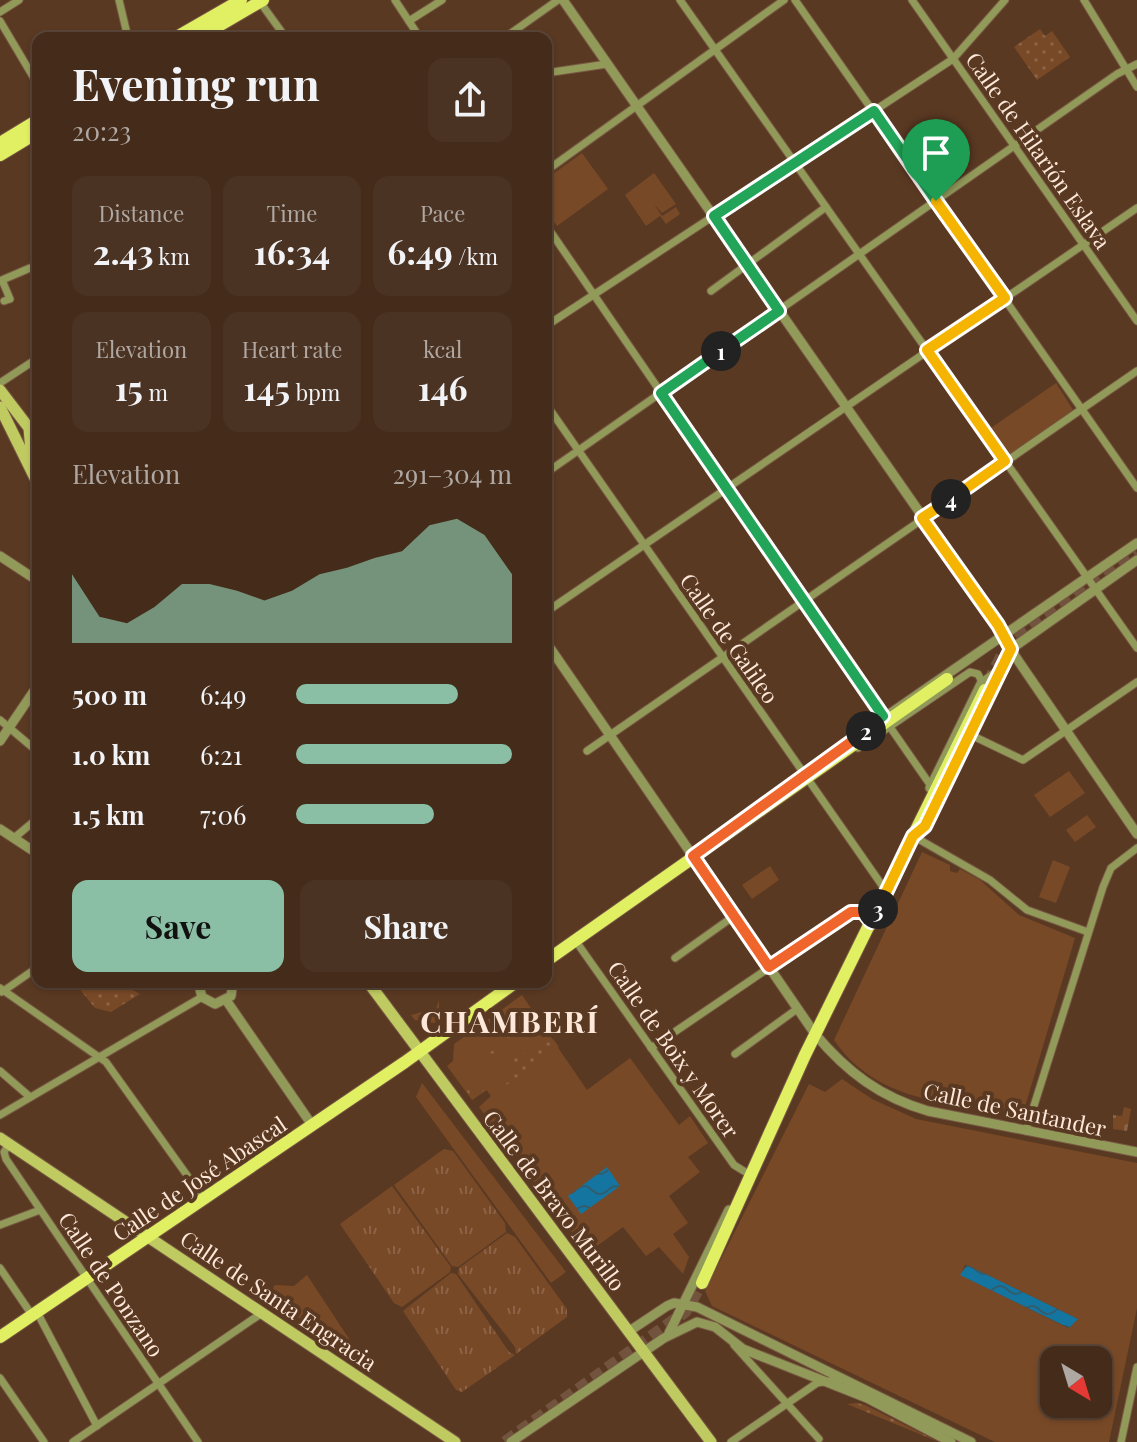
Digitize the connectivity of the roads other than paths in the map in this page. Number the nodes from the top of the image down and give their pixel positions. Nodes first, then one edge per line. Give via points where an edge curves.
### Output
1 (19, 0) edge
2 (119, 0) edge
3 (241, 0) edge
4 (395, 0) edge
5 (442, 0) edge
6 (561, 0) edge
7 (680, 0) edge
8 (784, 0) edge
9 (795, 0) edge
10 (912, 0) edge
11 (1005, 0) edge
12 (1084, 0) edge
13 (261, 1) edge
14 (0, 12) edge
15 (0, 21) edge
16 (409, 21) junction
17 (519, 27) junction
18 (127, 32) edge
19 (185, 32) edge
20 (208, 32) edge
21 (282, 32) edge
22 (416, 32) edge
23 (512, 32) edge
24 (519, 32) edge
25 (715, 50) junction
26 (953, 59) junction
27 (607, 64) junction
28 (1137, 64) edge
29 (1127, 69) junction
30 (552, 72) edge
31 (32, 75) edge
32 (1137, 87) edge
33 (636, 106) junction
34 (874, 111) junction
35 (32, 124) edge
36 (32, 136) edge
37 (0, 143) edge
38 (1015, 147) junction
39 (0, 155) edge
40 (795, 163) junction
41 (552, 167) edge
42 (936, 201) junction
43 (826, 207) junction
44 (1137, 208) edge
45 (714, 216) junction
46 (552, 234) edge
47 (1083, 244) junction
48 (860, 255) junction
49 (745, 264) junction
50 (30, 268) dead end
51 (711, 291) dead end
52 (594, 295) junction
53 (1005, 298) junction
54 (4, 301) dead end
55 (779, 311) junction
56 (1137, 321) edge
57 (552, 322) edge
58 (927, 350) junction
59 (32, 362) edge
60 (1137, 371) edge
61 (0, 383) edge
62 (0, 390) edge
63 (661, 393) junction
64 (0, 407) edge
65 (844, 408) junction
66 (1082, 409) junction
67 (552, 413) edge
68 (7, 423) junction
69 (26, 423) junction
70 (32, 436) edge
71 (15, 439) junction
72 (32, 444) edge
73 (579, 451) junction
74 (1005, 461) junction
75 (552, 469) edge
76 (32, 471) edge
77 (726, 488) junction
78 (1137, 488) edge
79 (922, 518) junction
80 (1137, 543) edge
81 (643, 544) junction
82 (0, 556) edge
83 (1137, 560) edge
84 (32, 577) edge
85 (1087, 578) junction
86 (1095, 590) junction
87 (803, 601) junction
88 (552, 608) edge
89 (1002, 637) junction
90 (983, 647) junction
91 (1137, 648) edge
92 (1011, 649) junction
93 (552, 651) edge
94 (723, 657) junction
95 (970, 672) junction
96 (996, 673) junction
97 (947, 679) dead end
98 (1137, 682) edge
99 (984, 686) junction
100 (32, 694) edge
101 (883, 716) junction
102 (0, 720) edge
103 (890, 727) junction
104 (9, 728) junction
105 (1066, 730) junction
106 (610, 734) junction
107 (971, 735) junction
108 (0, 741) edge
109 (32, 747) edge
110 (587, 751) dead end
111 (838, 754) junction
112 (806, 777) junction
113 (931, 786) junction
114 (32, 823) edge
115 (0, 829) edge
116 (1137, 834) edge
117 (913, 836) junction
118 (14, 838) junction
119 (1137, 848) edge
120 (32, 850) edge
121 (693, 856) junction
122 (886, 891) junction
123 (734, 916) junction
124 (871, 922) junction
125 (1088, 932) junction
126 (575, 940) junction
127 (552, 957) edge
128 (675, 958) dead end
129 (769, 967) junction
130 (32, 971) edge
131 (200, 988) edge
132 (233, 988) edge
133 (373, 988) edge
134 (508, 988) edge
135 (1, 991) edge
136 (202, 997) junction
137 (226, 1000) junction
138 (797, 1009) junction
139 (815, 1034) junction
140 (651, 1048) junction
141 (420, 1051) junction
142 (735, 1054) dead end
143 (96, 1057) junction
144 (0, 1071) edge
145 (30, 1097) junction
146 (0, 1115) edge
147 (312, 1125) junction
148 (1026, 1131) junction
149 (766, 1137) junction
150 (4, 1141) edge
151 (1137, 1152) edge
152 (747, 1173) junction
153 (204, 1199) junction
154 (40, 1210) junction
155 (0, 1225) edge
156 (148, 1237) junction
157 (0, 1268) edge
158 (87, 1278) junction
159 (702, 1283) tunnel mouth
160 (684, 1304) junction
161 (262, 1313) junction
162 (34, 1314) junction
163 (732, 1323) junction
164 (628, 1332) junction
165 (0, 1337) edge
166 (664, 1338) junction
167 (729, 1339) junction
168 (644, 1352) junction
169 (821, 1366) junction
170 (1137, 1367) edge
171 (0, 1378) edge
172 (848, 1379) junction
173 (817, 1380) junction
174 (158, 1384) junction
175 (786, 1404) junction
176 (97, 1426) junction
177 (819, 1439) dead end
178 (44, 1442) edge
179 (73, 1442) edge
180 (198, 1442) edge
181 (455, 1442) edge
182 (511, 1442) edge
183 (711, 1442) edge
184 (731, 1442) edge
185 (951, 1442) edge
186 (971, 1442) edge
187 (1121, 1442) edge

1 - 14 street
2 - 18 street
3 - 19 main road
4 - 16 street
5 - 16 street
6 - 17 street
6 - 27 street
7 - 25 street
8 - 25 street
9 - 34 street
10 - 26 street, Calle de Hilarión Eslava
11 - 26 street
12 - 29 street
13 - 20 main road
13 - 21 street
15 - 31 street
16 - 22 street
17 - 23 street
17 - 24 street
25 - 33 street
25 - 40 street
26 - 34 street
26 - 38 street, Calle de Hilarión Eslava
27 - 30 street
27 - 33 street
28 - 29 street
29 - 32 street
29 - 38 street
33 - 41 street
33 - 45 street
34 - 40 street
34 - 42 street
35 - 37 main road
36 - 39 main road
38 - 42 street
38 - 47 street, Calle de Hilarión Eslava
40 - 43 street
40 - 45 street
42 - 48 street
42 - 53 street
43 - 48 street
43 - 49 street
44 - 47 street
45 - 49 street
45 - 52 street
46 - 52 street
47 - 53 street
47 - 56 street, Calle de Hilarión Eslava
48 - 55 street
48 - 58 street
49 - 51 street
49 - 55 street
50 - 54 street via 2,280 10,299
52 - 57 street
52 - 63 street
53 - 58 street
53 - 66 street
55 - 63 street
55 - 65 street
58 - 65 street
58 - 74 street
59 - 61 street
60 - 66 street
62 - 69 main road
63 - 73 street
63 - 77 street
64 - 68 main road
65 - 77 street
65 - 79 street
66 - 74 street
66 - 78 street
67 - 73 street, Calle de Galileo
68 - 69 street via 14,417
68 - 71 main road
69 - 70 main road
71 - 72 street
71 - 76 main road
73 - 75 street
73 - 81 street, Calle de Galileo
74 - 79 street
74 - 85 street
77 - 81 street
77 - 87 street
79 - 87 street
79 - 89 street
80 - 85 street
81 - 88 street
81 - 94 street, Calle de Galileo
82 - 84 street
83 - 86 street
85 - 86 street
85 - 89 street
86 - 91 street
86 - 92 street
87 - 94 street
87 - 101 street
89 - 90 street
89 - 92 street
90 - 95 street
90 - 101 street
92 - 96 street
92 - 105 street
93 - 106 street, Calle de Santander
94 - 106 street
94 - 112 street, Calle de Galileo
95 - 99 street via 978,674
95 - 103 street
96 - 99 street
96 - 107 street
97 - 111 main road
98 - 105 street
99 - 113 street
99 - 117 main road
100 - 104 street
101 - 111 street
102 - 104 street
103 - 111 street
103 - 113 street
104 - 108 street
104 - 109 street
105 - 107 street via 1023,760
105 - 116 street
106 - 110 street
106 - 121 street, Calle de Santander
107 - 117 street via 925,826
111 - 112 main road
112 - 121 main road
112 - 122 street, Calle de Galileo
113 - 117 street
114 - 118 street
115 - 118 street
117 - 122 main road
117 - 125 street via 990,880 1027,910
118 - 120 street
119 - 125 street via 1111,868
121 - 123 street, Calle de Santander
121 - 126 main road
122 - 124 main road
123 - 128 street
123 - 129 street, Calle de Santander
124 - 129 street via 863,912 851,912
124 - 139 main road
125 - 148 street
126 - 127 main road
126 - 140 street, Calle de Boix y Morer
129 - 138 street, Calle de Santander
129 - 140 street
130 - 135 street
131 - 136 street
132 - 137 street
133 - 141 main road, Calle de Bravo Murillo
134 - 141 main road, Calle de José Abascal
135 - 143 street
136 - 137 street via 215,1004
136 - 143 street
137 - 147 street
138 - 139 street, Calle de Santander
138 - 142 street
139 - 148 street, Calle de Santander via 857,1079 896,1100
139 - 149 main road
140 - 152 street, Calle de Boix y Morer via 734,1165
141 - 147 main road, Calle de José Abascal
141 - 164 main road, Calle de Bravo Murillo
143 - 145 street
143 - 153 street via 106,1062
144 - 145 street
145 - 146 street
147 - 153 main road, Calle de José Abascal
148 - 151 street, Calle de Santander
149 - 152 street
149 - 159 main road
150 - 154 street, Calle de Ponzano via 4,1156
150 - 156 main road, Calle de Santa Engracia
152 - 160 street
153 - 156 main road, Calle de José Abascal
154 - 155 street
154 - 158 street, Calle de Ponzano
156 - 158 main road, Calle de José Abascal
156 - 161 main road, Calle de Santa Engracia
157 - 162 street
158 - 162 main road, Calle de José Abascal
158 - 174 street, Calle de Ponzano
160 - 163 street
160 - 164 street via 667,1306
160 - 166 street
161 - 174 street
161 - 181 main road, Calle de Santa Engracia
162 - 165 main road, Calle de José Abascal
162 - 176 street
163 - 167 street via 725,1327
163 - 169 street
164 - 168 main road, Calle de Bravo Murillo
166 - 167 street via 694,1322 715,1327
166 - 168 street
167 - 173 street
167 - 175 street
168 - 182 street
168 - 183 main road, Calle de Bravo Murillo
169 - 172 street
169 - 173 street
170 - 187 street
171 - 178 street
172 - 173 street
172 - 186 street
173 - 175 street
173 - 185 street via 867,1398
174 - 176 street
174 - 180 street, Calle de Ponzano
175 - 177 street
175 - 184 street
176 - 179 street

